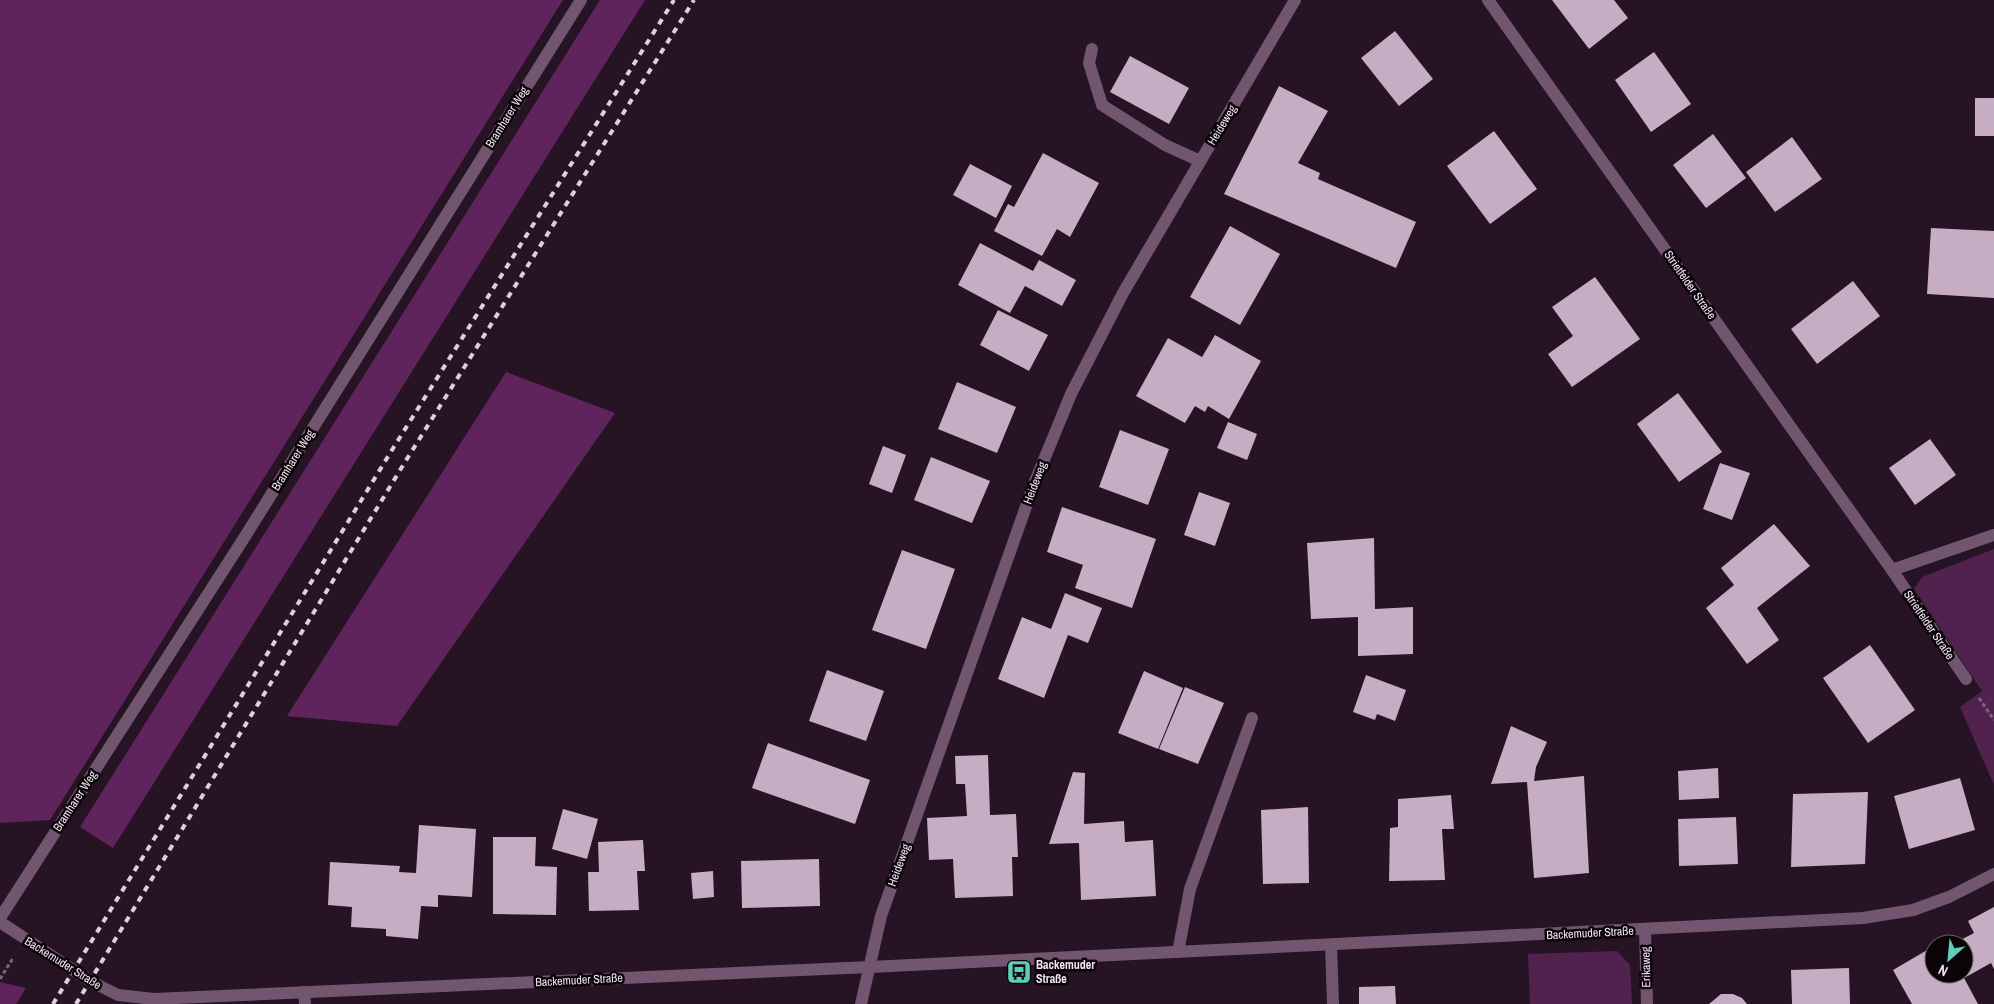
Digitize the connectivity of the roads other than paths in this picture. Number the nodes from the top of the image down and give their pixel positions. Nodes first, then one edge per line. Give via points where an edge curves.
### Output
1 (581, 0) edge
2 (1295, 0) edge
3 (1488, 0) edge
4 (1092, 49) dead end
5 (1200, 161) junction
6 (1994, 535) edge
7 (1892, 570) junction
8 (1966, 679) dead end
9 (1252, 718) dead end
10 (1994, 874) edge
11 (0, 918) edge
12 (0, 922) edge
13 (1645, 930) junction
14 (1331, 945) junction
15 (1178, 952) junction
16 (870, 967) junction
17 (304, 998) edge
18 (861, 1004) edge
19 (1334, 1004) edge
20 (1647, 1004) edge

1 - 11 street, Bramharer Weg via 244,538
2 - 5 street, Heideweg
3 - 7 street, Strietfelder Straße
4 - 5 street via 1089,63 1102,106 1165,145
5 - 16 street, Heideweg via 1123,293 1071,394 1034,484 881,916
6 - 7 street
7 - 8 street, Strietfelder Straße
9 - 15 street via 1190,889
10 - 13 street, Backemuder Straße via 1913,910 1863,918
12 - 17 street, Backemuder Straße via 90,981 118,995 154,999
13 - 14 street, Backemuder Straße
13 - 20 street, Erikaweg
14 - 15 street, Backemuder Straße
14 - 19 street
15 - 16 street, Backemuder Straße
16 - 17 street, Backemuder Straße
16 - 18 street, Heideweg

